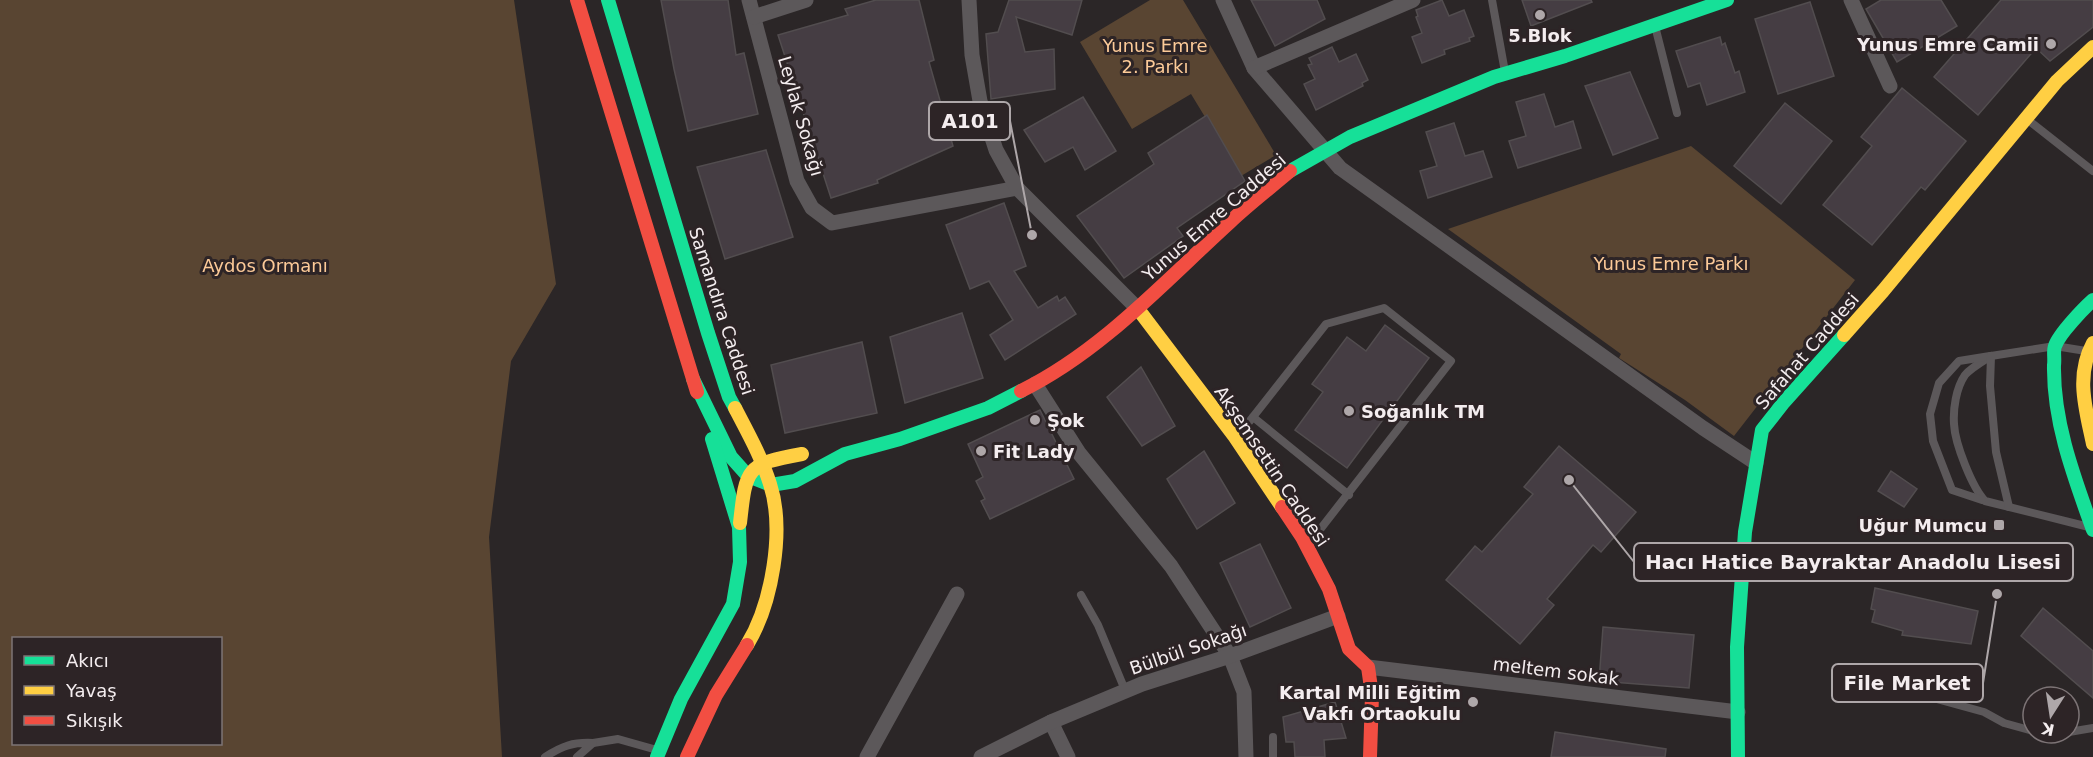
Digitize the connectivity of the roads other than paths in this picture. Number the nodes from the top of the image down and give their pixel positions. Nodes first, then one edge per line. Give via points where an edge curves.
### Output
1 (577, 0) edge
2 (608, 0) edge
3 (750, 0) edge
4 (806, 0) edge
5 (969, 0) edge
6 (1223, 0) edge
7 (1413, 0) edge
8 (1492, 0) edge
9 (1727, 0) edge
10 (1851, 0) edge
11 (754, 17) junction
12 (1655, 25) junction
13 (2093, 47) edge
14 (1254, 68) junction
15 (1505, 73) junction
16 (1890, 86) dead end
17 (1677, 113) dead end
18 (2027, 119) junction
19 (1325, 151) junction
20 (2093, 171) edge
21 (1017, 188) junction
22 (2093, 300) edge
23 (1137, 309) junction
24 (2055, 346) junction
25 (2090, 347) edge
26 (1991, 356) junction
27 (693, 379) junction
28 (1035, 384) junction
29 (1253, 417) junction
30 (1235, 437) junction
31 (752, 440) junction
32 (2093, 444) edge
33 (802, 454) junction
34 (845, 454) junction
35 (1756, 463) junction
36 (763, 465) junction
37 (748, 476) junction
38 (795, 481) junction
39 (771, 485) junction
40 (1349, 495) junction
41 (1985, 501) junction
42 (2009, 507) junction
43 (777, 525) junction
44 (739, 526) junction
45 (2092, 528) edge
46 (1307, 547) junction
47 (957, 594) dead end
48 (1081, 595) dead end
49 (1338, 616) junction
50 (1230, 656) junction
51 (1368, 668) junction
52 (1125, 690) junction
53 (1904, 692) dead end
54 (1738, 712) junction
55 (1051, 722) junction
56 (2021, 727) edge
57 (1273, 737) dead end
58 (593, 742) junction
59 (658, 754) edge
60 (545, 757) edge
61 (577, 757) edge
62 (687, 757) edge
63 (867, 757) edge
64 (981, 757) edge
65 (1068, 757) edge
66 (1246, 757) edge
67 (1273, 757) edge
68 (1370, 757) edge
69 (1738, 757) edge

1 - 27 street
2 - 31 street, Samandıra Caddesi via 708,333 729,397
3 - 11 street, Leylak Sokağı
4 - 11 street
5 - 21 street via 972,56 980,101 996,150
6 - 14 street
7 - 14 street
8 - 15 lane
9 - 12 street, Yunus Emre Caddesi
10 - 16 street
11 - 21 street, Leylak Sokağı via 796,181 812,208 832,223
12 - 15 street, Yunus Emre Caddesi
12 - 17 lane
13 - 18 street, Safahat Caddesi
14 - 19 street
15 - 19 street, Yunus Emre Caddesi
18 - 20 lane
18 - 35 street, Safahat Caddesi via 1886,288 1784,402 1762,430
19 - 23 street, Yunus Emre Caddesi via 1290,171
19 - 35 street via 1340,168
21 - 23 street
22 - 24 street
23 - 28 street, Yunus Emre Caddesi via 1052,376
23 - 30 street, Akşemsettin Caddesi
24 - 25 lane
24 - 26 lane
24 - 45 street via 2054,381 2062,433
25 - 32 street via 2081,378
26 - 41 lane via 1966,374 1956,397 1954,426 1968,474
26 - 41 lane via 1959,361 1939,383 1930,414 1934,441 1952,490
26 - 42 lane via 1996,452
27 - 37 street via 731,457
27 - 44 street
28 - 34 street, Yunus Emre Caddesi via 988,408
28 - 50 street via 1079,453 1171,566
29 - 30 lane
29 - 40 lane
29 - 40 lane via 1326,324 1384,308 1451,361
30 - 46 street, Akşemsettin Caddesi
31 - 33 street
31 - 36 street, Samandıra Caddesi
33 - 34 street
33 - 36 street
34 - 38 street
35 - 54 street, Safahat Caddesi via 1737,647
36 - 37 street
36 - 39 street, Samandıra Caddesi
37 - 39 street
37 - 44 street
38 - 39 street
38 - 43 street
39 - 43 street, Samandıra Caddesi
40 - 46 lane
41 - 42 lane
42 - 45 lane
43 - 62 street, Samandıra Caddesi via 766,604
44 - 59 street via 740,562 733,604 681,699
46 - 49 street, Akşemsettin Caddesi
47 - 63 street
48 - 52 lane
49 - 50 street, Bülbül Sokağı
49 - 51 street, Akşemsettin Caddesi via 1349,649
50 - 52 street, Bülbül Sokağı
50 - 66 street via 1244,692
51 - 54 street, meltem sokak
51 - 68 street via 1372,695
52 - 55 street, Bülbül Sokağı
53 - 56 lane via 1984,712
54 - 69 street, Safahat Caddesi
55 - 64 street, Bülbül Sokağı
55 - 65 street
57 - 67 lane
58 - 59 lane via 618,739
58 - 60 lane via 578,742
58 - 61 lane

